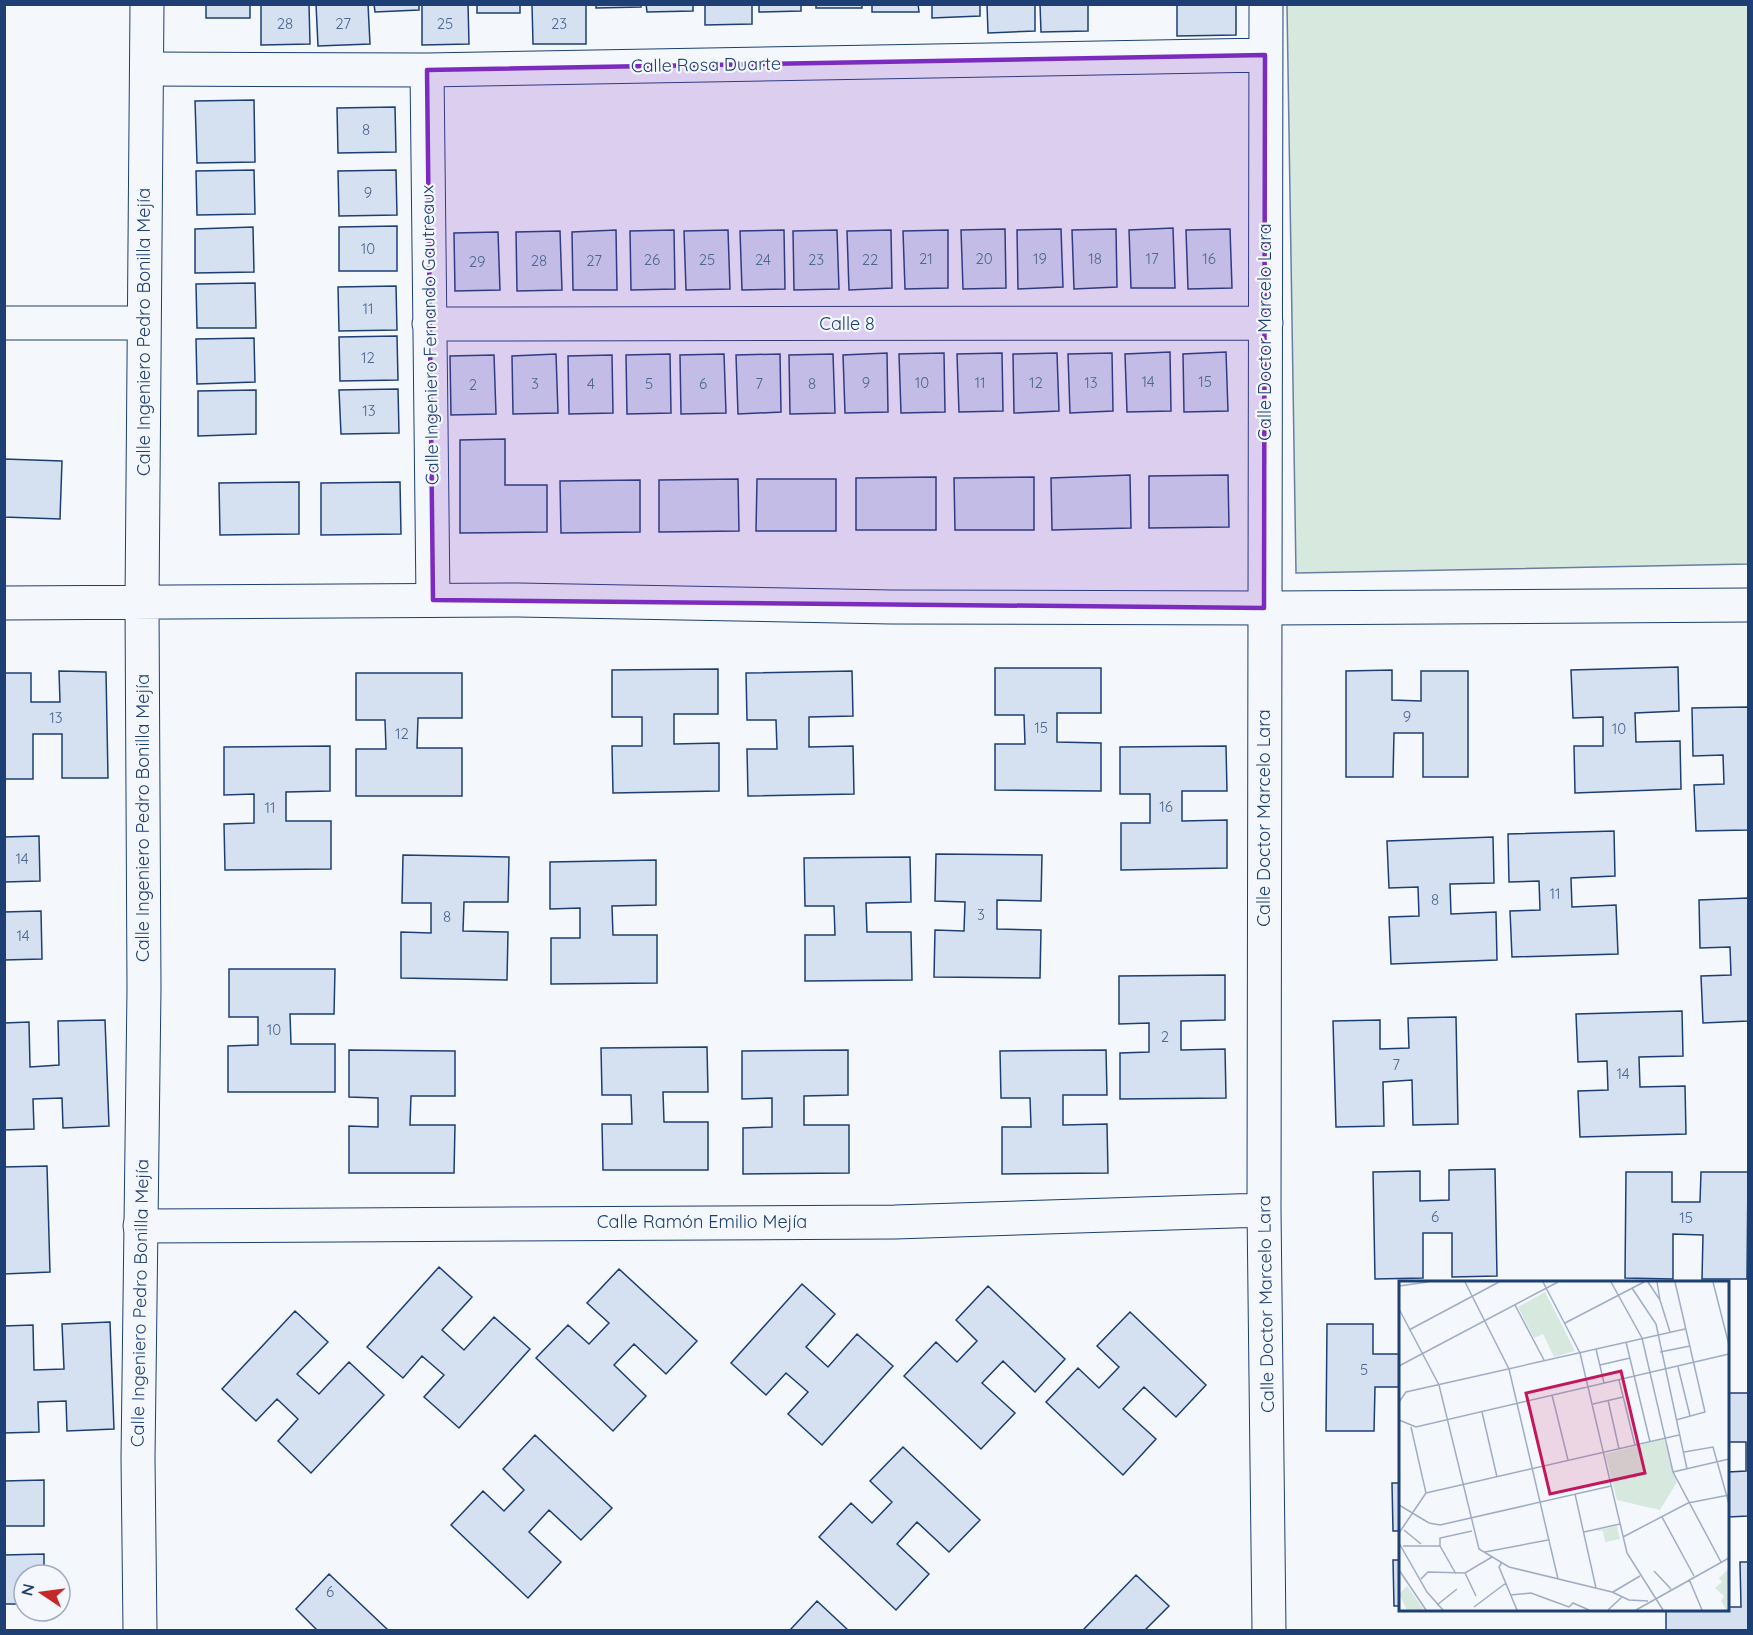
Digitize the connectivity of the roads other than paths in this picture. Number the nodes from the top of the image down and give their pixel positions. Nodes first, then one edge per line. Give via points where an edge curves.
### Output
1 (147, 4) edge
2 (1266, 4) edge
3 (1265, 55) junction
4 (147, 69) junction
5 (427, 70) junction
6 (4, 323) edge
7 (143, 323) junction
8 (1266, 323) junction
9 (429, 324) junction
10 (433, 600) junction
11 (4, 603) edge
12 (142, 603) junction
13 (1749, 604) edge
14 (1264, 608) junction
15 (1264, 1210) junction
16 (140, 1226) junction
17 (140, 1630) edge
18 (1269, 1630) edge

1 - 4 street, Calle Ingeniero Pedro Bonilla Mejía
2 - 3 street, Calle Doctor Marcelo Lara
3 - 5 street, Calle Rosa Duarte
3 - 8 street, Calle Doctor Marcelo Lara
4 - 5 street, Calle Rosa Duarte
4 - 7 street, Calle Ingeniero Pedro Bonilla Mejía
5 - 9 street, Calle Ingeniero Fernando Gautreaux
6 - 7 street
7 - 12 street, Calle Ingeniero Pedro Bonilla Mejía
8 - 9 street, Calle 8
8 - 14 street, Calle Doctor Marcelo Lara
9 - 10 street, Calle Ingeniero Fernando Gautreaux
10 - 12 street
10 - 14 street
11 - 12 street
12 - 16 street, Calle Ingeniero Pedro Bonilla Mejía via 144,989
13 - 14 street
14 - 15 street, Calle Doctor Marcelo Lara
15 - 16 street, Calle Ramón Emilio Mejía via 895,1222
15 - 18 street, Calle Doctor Marcelo Lara
16 - 17 street, Calle Ingeniero Pedro Bonilla Mejía

